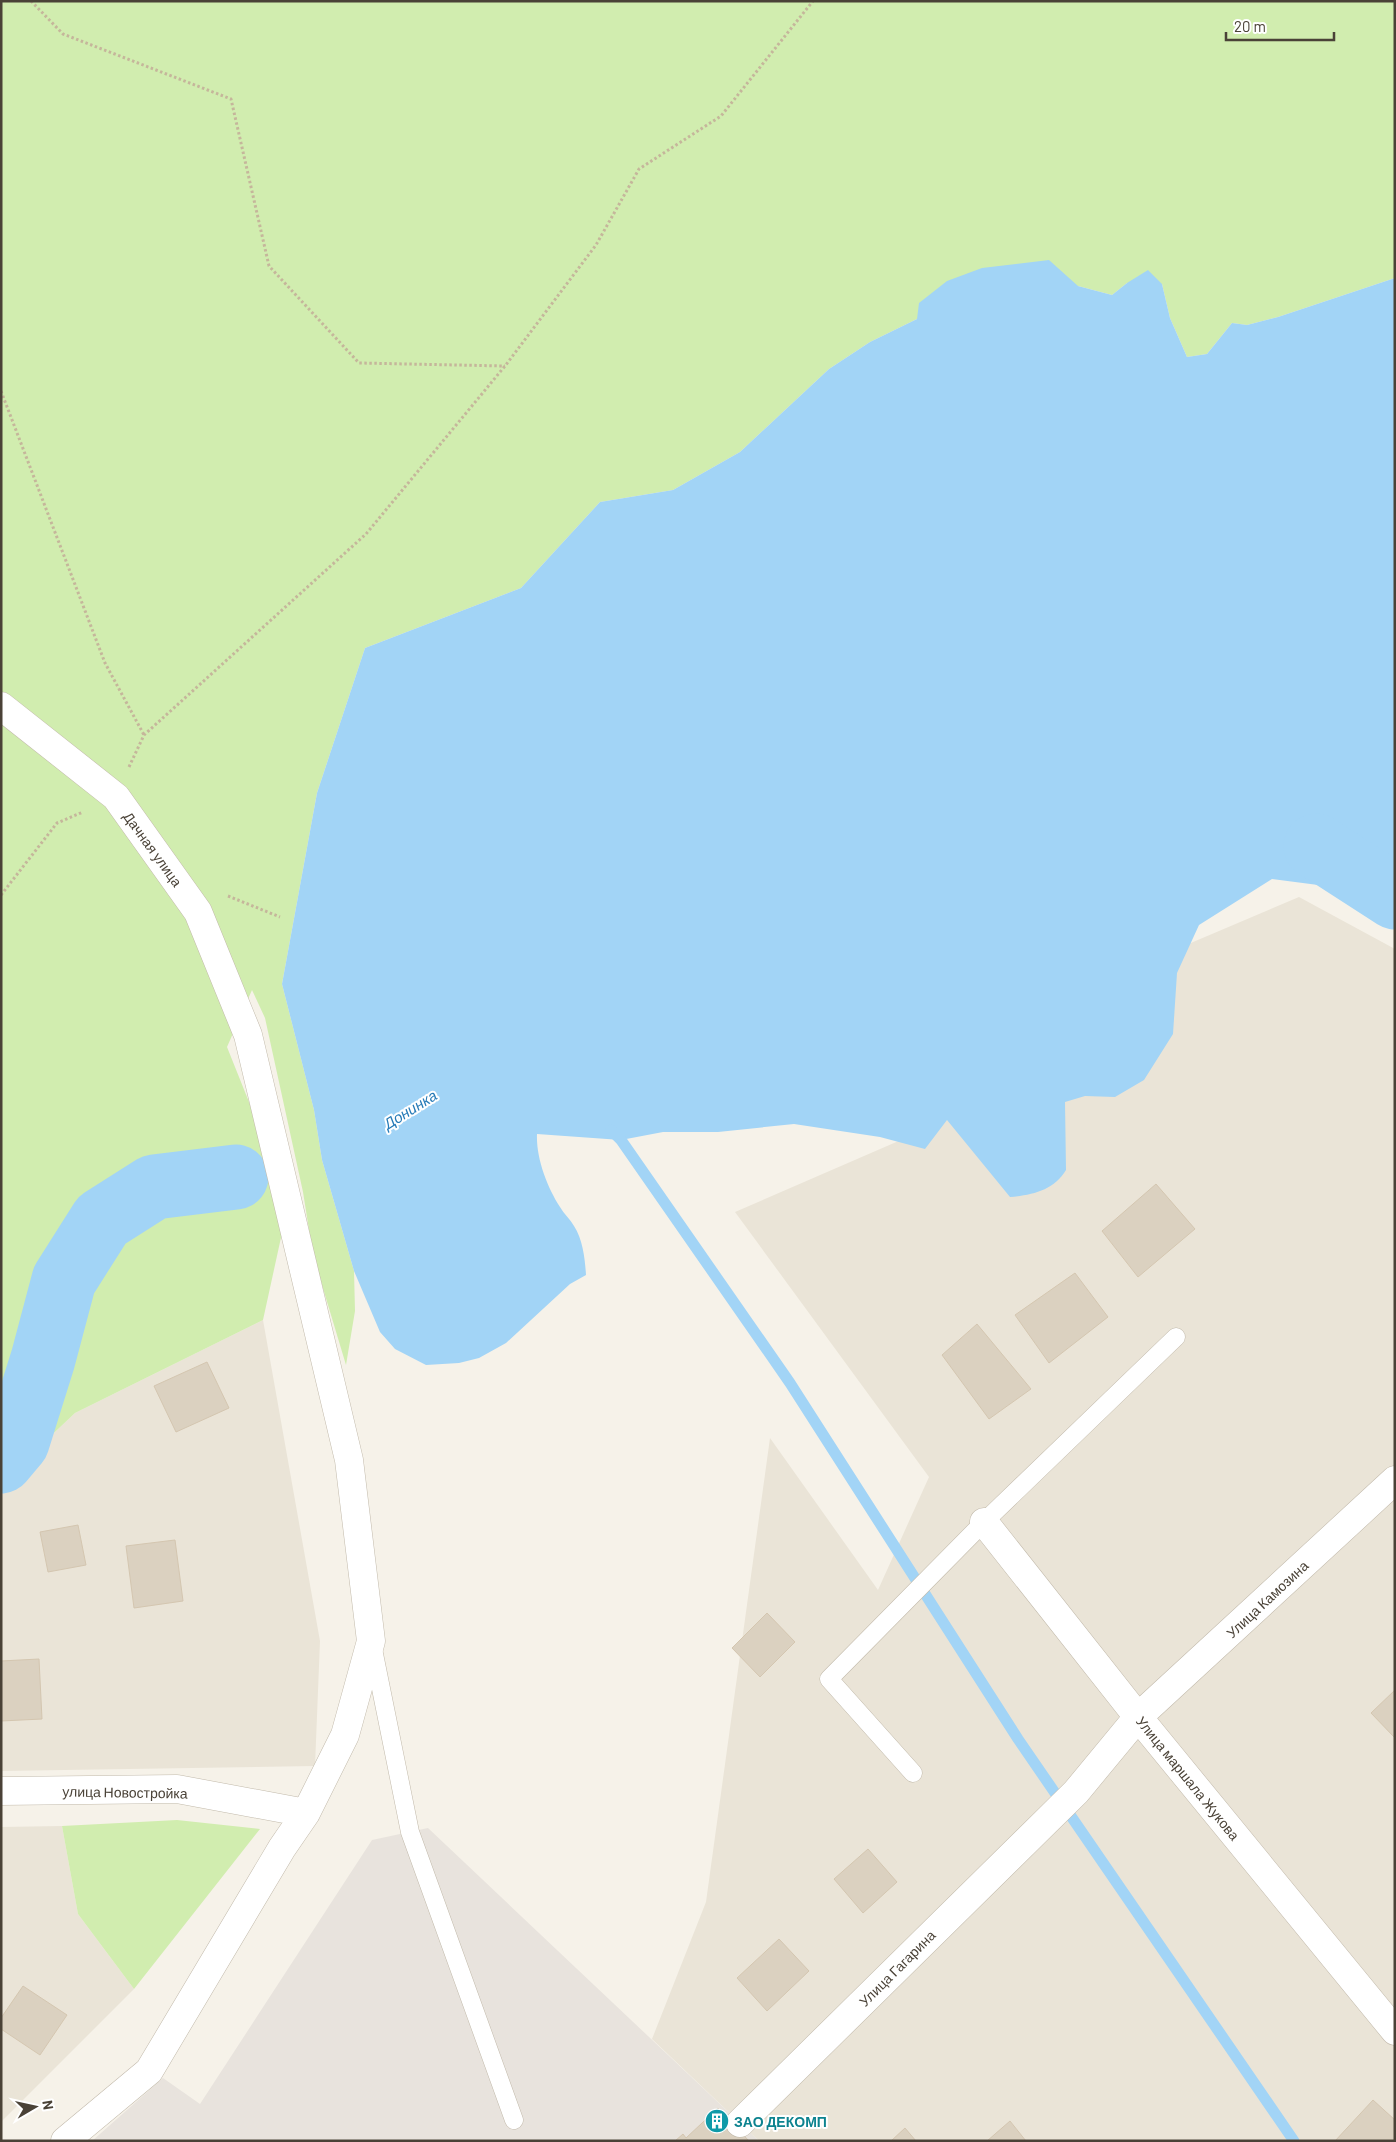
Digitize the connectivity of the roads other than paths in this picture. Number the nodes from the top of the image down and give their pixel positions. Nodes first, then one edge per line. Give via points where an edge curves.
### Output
1 (1, 706) edge
2 (1176, 1336) dead end
3 (1395, 1480) edge
4 (984, 1522) junction
5 (371, 1641) junction
6 (1138, 1717) junction
7 (913, 1773) dead end
8 (1, 1792) edge
9 (1076, 1792) joint
10 (306, 1813) junction
11 (1395, 2031) edge
12 (514, 2120) dead end
13 (740, 2123) dead end
14 (65, 2141) edge

1 - 5 street, Дачная улица via 116,797 198,912 248,1035 349,1460
2 - 4 lane
3 - 6 street, Улица Камозина
4 - 6 street, Улица маршала Жукова
4 - 7 lane via 829,1679
5 - 10 street via 345,1735
5 - 12 lane via 410,1832
6 - 9 street, Улица Камозина
6 - 11 street, Улица маршала Жукова
8 - 10 street, улица Новостройка via 176,1789
9 - 13 street, Улица Гагарина
10 - 14 street via 148,2072

